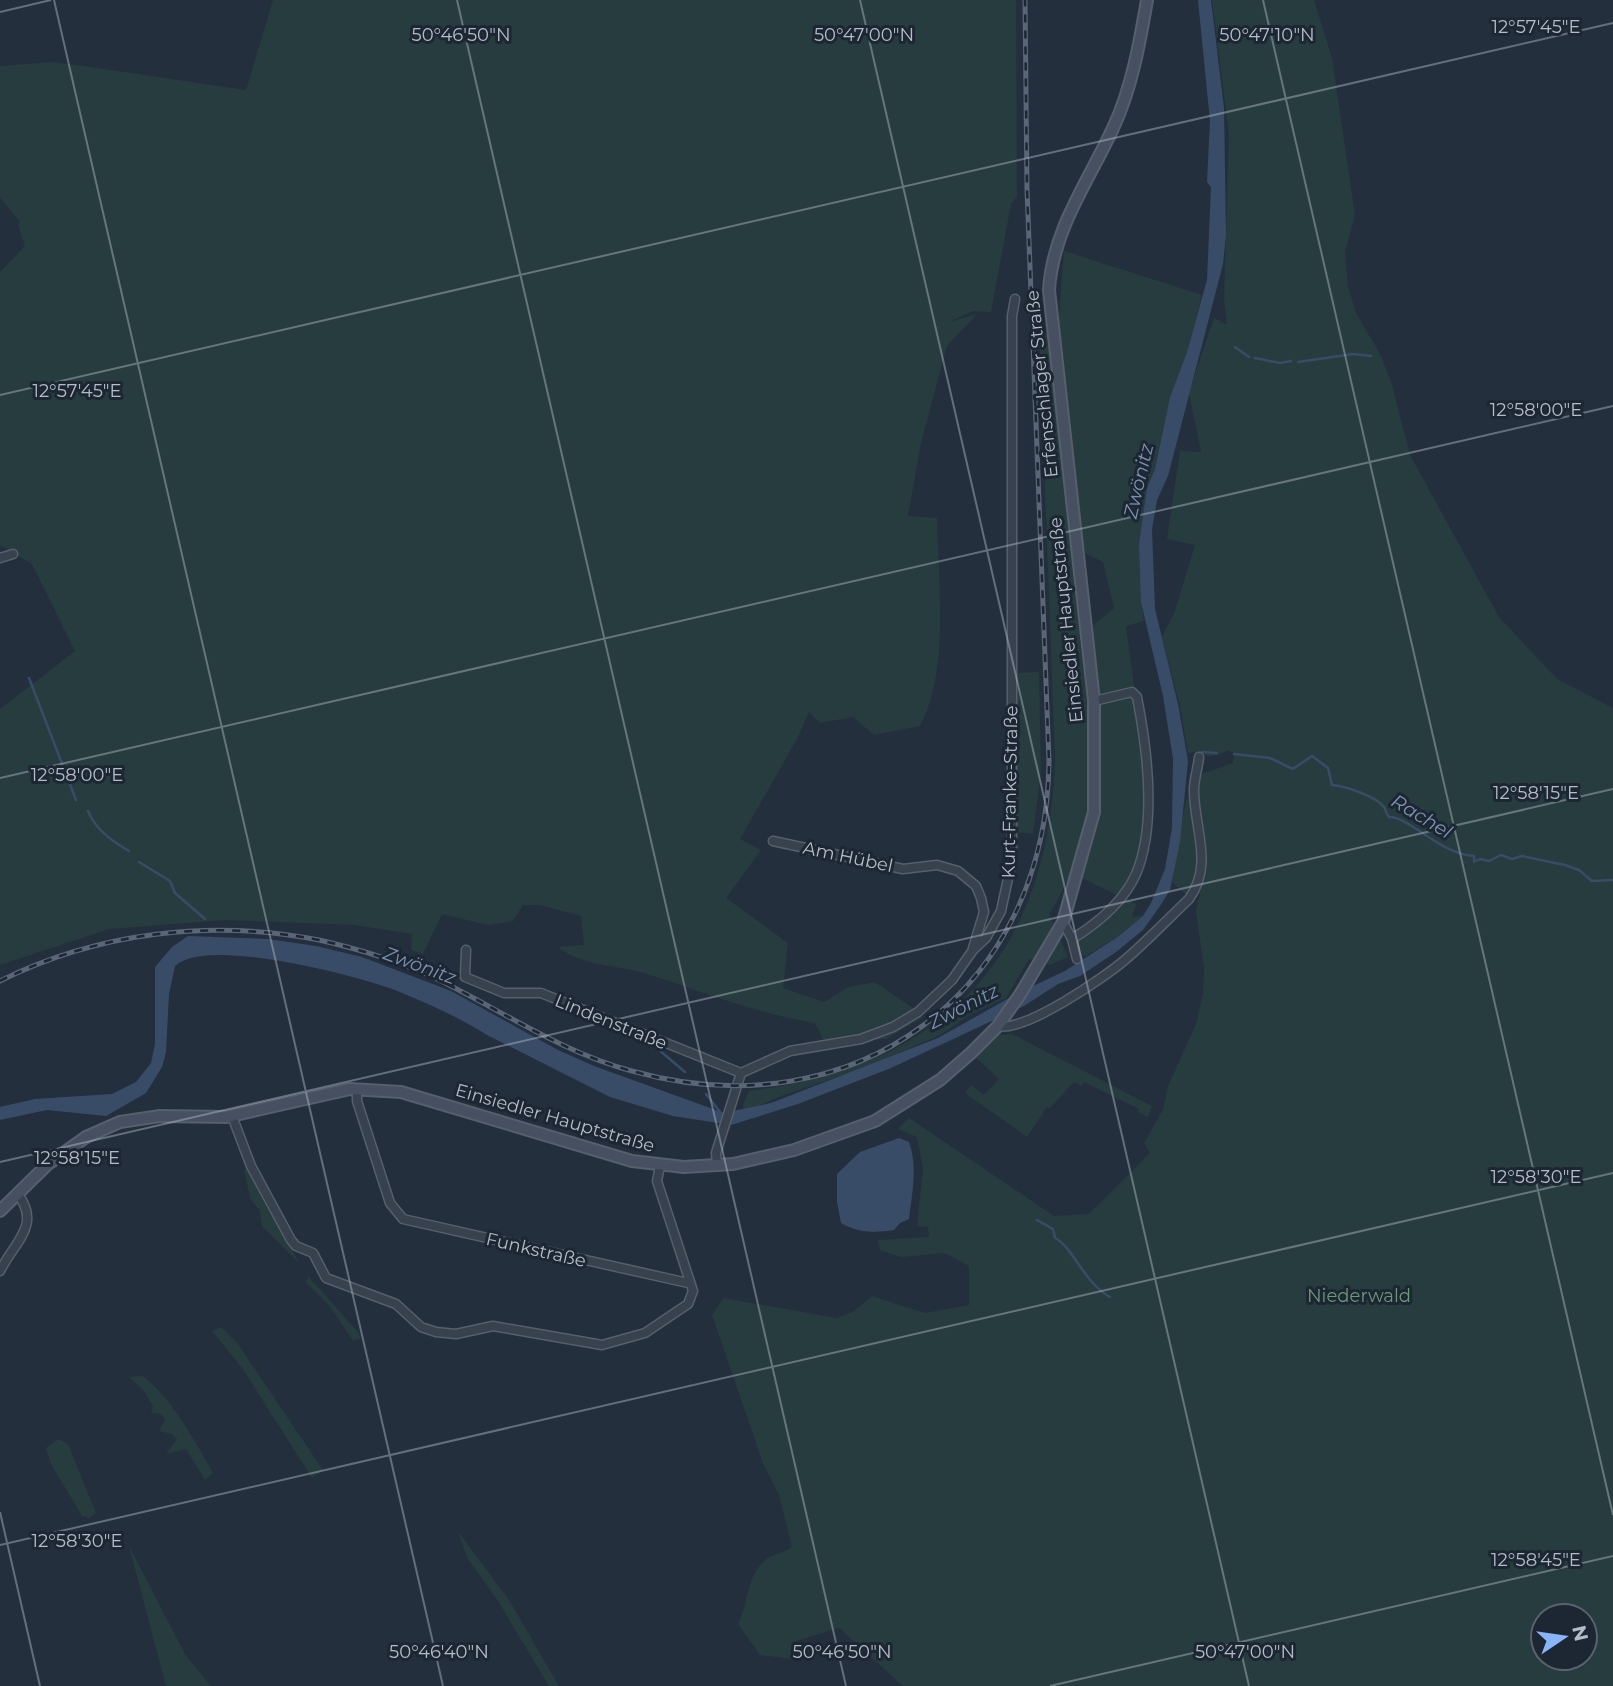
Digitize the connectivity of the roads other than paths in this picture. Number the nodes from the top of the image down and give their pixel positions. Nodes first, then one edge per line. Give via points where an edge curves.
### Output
1 (1147, 0) edge
2 (1015, 299) dead end
3 (1070, 490) joint
4 (1013, 506) joint
5 (13, 554) dead end
6 (0, 558) edge
7 (1094, 701) junction
8 (1199, 757) dead end
9 (773, 841) dead end
10 (1063, 922) junction
11 (1072, 939) junction
12 (466, 950) dead end
13 (972, 950) junction
14 (1077, 959) dead end
15 (998, 1026) junction
16 (741, 1073) junction
17 (357, 1089) junction
18 (232, 1116) junction
19 (660, 1166) junction
20 (717, 1166) junction
21 (18, 1193) junction
22 (0, 1211) edge
23 (0, 1271) edge
24 (688, 1283) junction

1 - 3 main road, Erfenschlager Straße via 1115,124 1058,237 1050,272
2 - 4 street, Erfenschlager Straße
3 - 7 main road, Einsiedler Hauptstraße
4 - 13 street, Kurt-Franke-Straße via 1012,860 1001,911 986,938
5 - 6 street
7 - 10 main road, Einsiedler Hauptstraße via 1094,812
7 - 11 street via 1132,692 1137,696 1148,766 1144,830 1132,881 1115,905
8 - 15 street via 1194,790 1203,851 1197,887 1189,899 1124,961 1087,987 1021,1024
9 - 13 street, Am Hübel via 903,869 937,865 958,871 976,886 984,912
10 - 11 street
10 - 15 main road, Einsiedler Hauptstraße
11 - 14 street
12 - 16 street, Lindenstraße via 465,977 504,993 541,993
13 - 16 street, Kurt-Franke-Straße via 952,980 918,1012 893,1027 861,1039 790,1051
15 - 20 main road, Einsiedler Hauptstraße via 940,1080 875,1121 794,1150
16 - 20 street via 716,1153
17 - 18 main road, Einsiedler Hauptstraße
17 - 19 main road, Einsiedler Hauptstraße via 401,1092
17 - 24 street, Funkstraße via 390,1203 402,1219
18 - 21 main road, Einsiedler Hauptstraße via 160,1115 120,1122 86,1136
18 - 24 street via 251,1166 296,1246 313,1252 326,1278 396,1304 421,1327 456,1334 493,1326 602,1345 645,1333 688,1304 693,1290
19 - 20 main road, Einsiedler Hauptstraße
19 - 24 street via 657,1181
21 - 22 main road, Einsiedler Hauptstraße
21 - 23 street via 28,1206 28,1224

